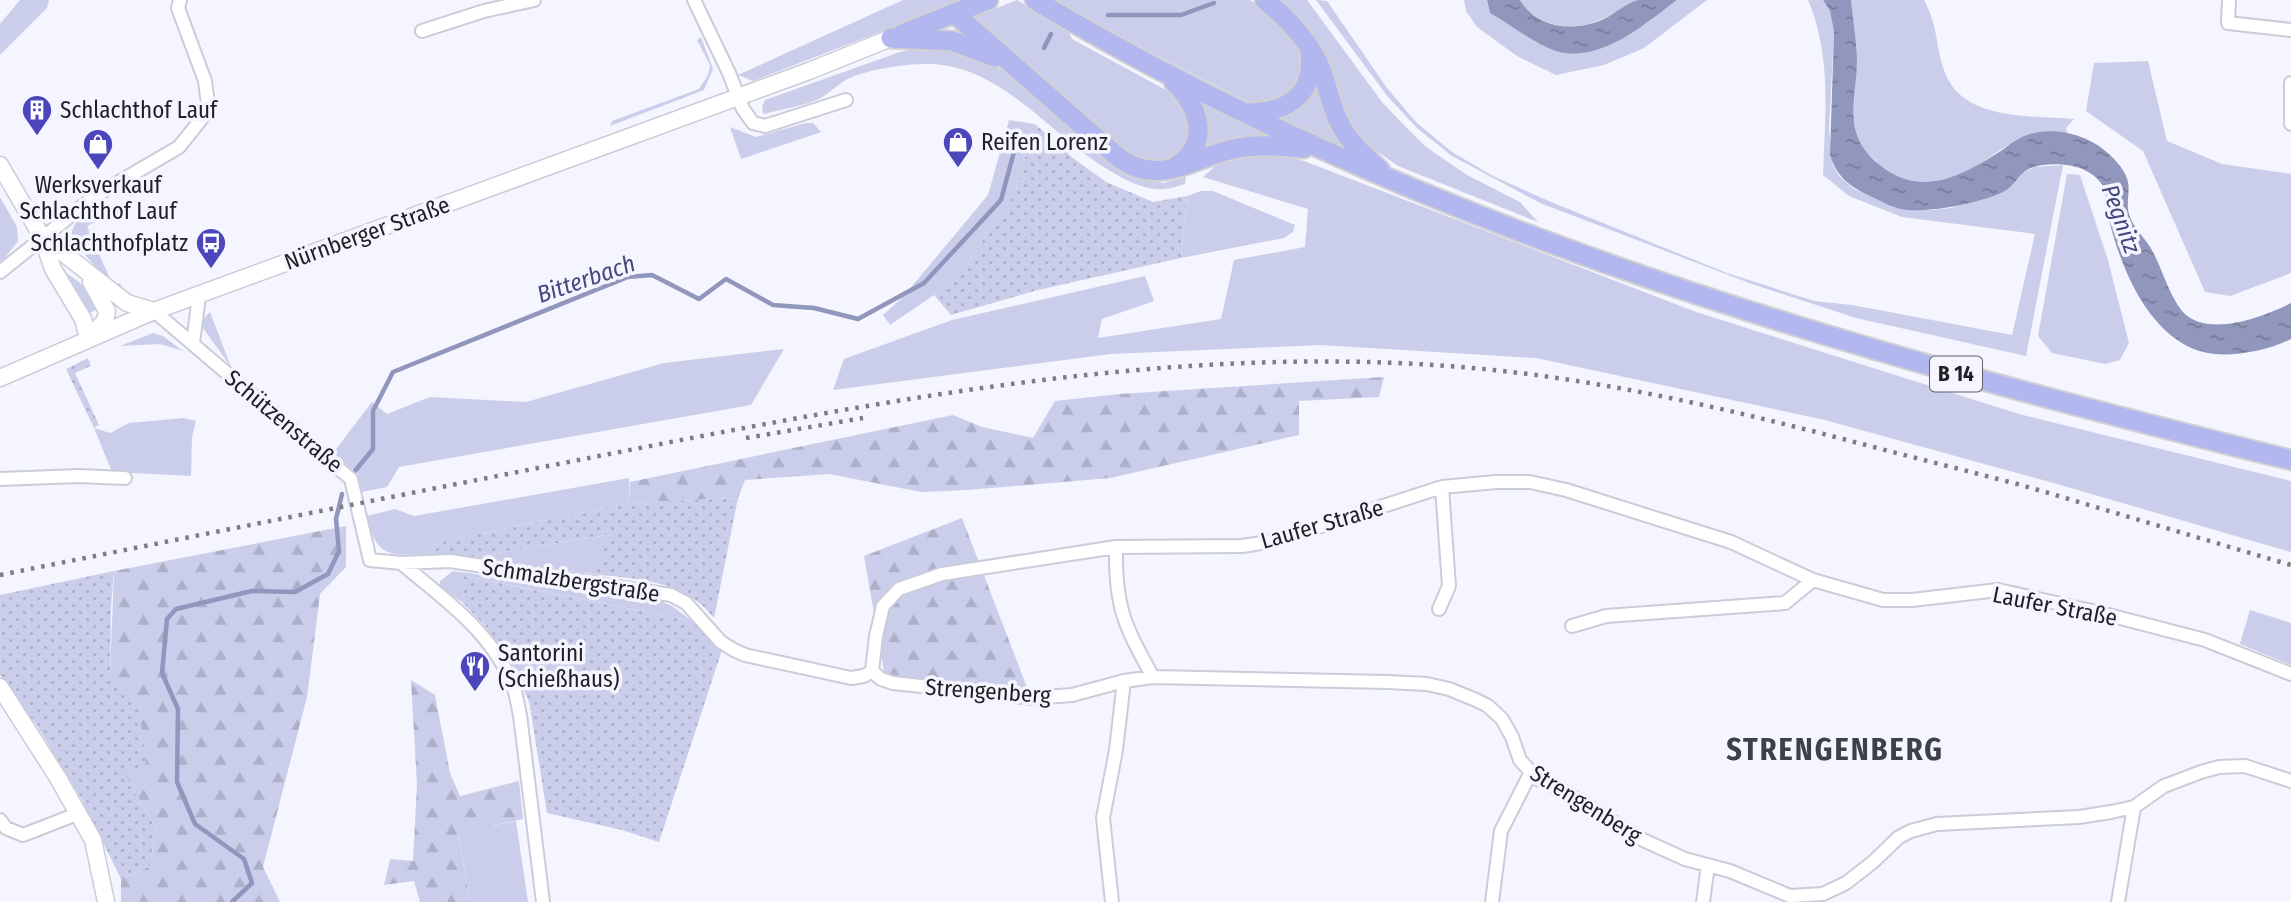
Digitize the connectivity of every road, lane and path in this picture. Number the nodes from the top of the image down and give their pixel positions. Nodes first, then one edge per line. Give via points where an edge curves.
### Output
1 (180, 0) edge
2 (534, 0) edge
3 (694, 0) edge
4 (988, 0) edge
5 (1035, 0) edge
6 (1265, 0) edge
7 (2229, 0) edge
8 (958, 11) junction
9 (2291, 30) edge
10 (422, 31) dead end
11 (891, 38) junction
12 (1310, 48) junction
13 (1019, 70) junction
14 (1163, 72) junction
15 (2291, 83) edge
16 (738, 97) junction
17 (846, 100) dead end
18 (1243, 113) junction
19 (2291, 124) edge
20 (1320, 149) junction
21 (0, 165) edge
22 (1171, 169) junction
23 (1394, 182) junction
24 (42, 237) junction
25 (83, 270) junction
26 (0, 272) edge
27 (199, 296) junction
28 (153, 311) junction
29 (88, 338) junction
30 (193, 343) junction
31 (0, 378) edge
32 (2291, 460) edge
33 (125, 478) dead end
34 (0, 479) edge
35 (1442, 487) junction
36 (1116, 547) junction
37 (401, 563) junction
38 (1813, 580) junction
39 (1438, 609) dead end
40 (1572, 626) dead end
41 (872, 671) junction
42 (2291, 674) edge
43 (1153, 677) junction
44 (1124, 681) junction
45 (0, 687) edge
46 (1530, 774) junction
47 (2291, 781) edge
48 (2134, 807) junction
49 (77, 814) junction
50 (0, 820) edge
51 (1708, 865) junction
52 (106, 902) edge
53 (543, 902) edge
54 (1112, 902) edge
55 (1492, 902) edge
56 (1703, 902) edge
57 (2118, 902) edge

1 - 24 street via 178,8 205,81 206,113 178,146 95,196
2 - 10 street
3 - 16 street
4 - 8 main road
5 - 14 main road, B 14
6 - 12 main road
7 - 9 street via 2228,23
8 - 11 main road
8 - 13 main road
11 - 13 main road via 952,41
11 - 16 main road, Nürnberger Straße
12 - 18 main road via 1309,78 1293,101 1267,113
12 - 23 main road via 1344,132
13 - 22 main road via 1128,164 1147,171
14 - 18 main road, B 14
14 - 22 main road via 1193,104 1198,125 1194,146
15 - 19 street
16 - 17 street via 753,123 765,125
16 - 27 main road, Nürnberger Straße
18 - 20 main road, B 14
20 - 22 main road via 1248,147
20 - 23 main road, B 14
21 - 24 main road
23 - 32 main road, B 14 via 1548,244 1744,311 1995,384
24 - 25 main road
24 - 26 street
24 - 29 main road
25 - 28 main road via 127,303
25 - 29 main road via 107,311 105,321
27 - 28 main road, Nürnberger Straße
27 - 30 street
28 - 29 main road, Nürnberger Straße
28 - 30 street, Schützenstraße
29 - 31 main road, Nürnberger Straße
30 - 37 street, Schützenstraße via 351,479 370,560
33 - 34 street
35 - 36 street, Laufer Straße via 1275,541 1242,546
35 - 38 street, Laufer Straße via 1530,482 1566,490 1731,542
35 - 39 street via 1449,586
36 - 41 street, Laufer Straße via 942,574 899,589 880,615
36 - 43 street via 1115,583 1121,614
37 - 41 street, Schmalzbergstraße via 450,561 671,595 687,603 721,642 745,655 850,678
37 - 53 street, Schützenstraße via 470,621 514,688
38 - 40 street via 1785,603 1606,616
38 - 42 street, Laufer Straße via 1883,600 1998,590 2205,640
41 - 44 street, Strengenberg via 893,683 1032,698 1072,695
43 - 44 street, Strengenberg
43 - 46 street, Strengenberg via 1426,684 1449,689 1488,706 1502,719
44 - 54 street via 1102,818
45 - 49 main road
46 - 51 street, Strengenberg via 1643,841
46 - 55 street via 1501,831
47 - 48 street, Strengenberg via 2245,766 2219,767 2164,786
48 - 51 street, Strengenberg via 2078,817 1937,824 1911,831 1846,883 1812,896 1790,896
48 - 57 street
49 - 50 street via 23,835
49 - 52 main road via 93,840
51 - 56 street

